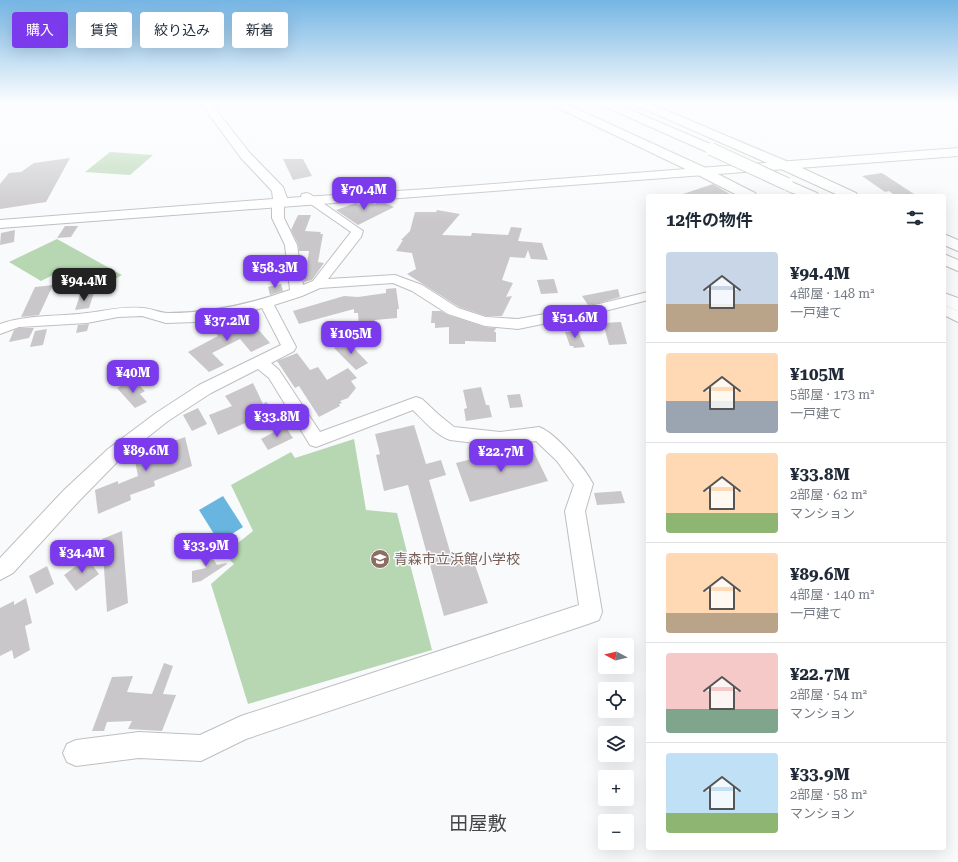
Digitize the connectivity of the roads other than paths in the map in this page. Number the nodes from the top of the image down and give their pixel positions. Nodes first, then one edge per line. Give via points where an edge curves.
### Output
1 (235, 142) edge
2 (639, 142) edge
3 (695, 142) edge
4 (731, 142) edge
5 (958, 147) edge
6 (958, 152) edge
7 (780, 163) junction
8 (698, 170) junction
9 (746, 194) edge
10 (808, 194) edge
11 (847, 194) edge
12 (309, 198) junction
13 (279, 200) junction
14 (0, 218) edge
15 (0, 224) edge
16 (946, 240) edge
17 (958, 246) edge
18 (946, 260) edge
19 (958, 266) edge
20 (318, 284) junction
21 (297, 293) junction
22 (646, 296) edge
23 (946, 299) edge
24 (266, 303) junction
25 (958, 305) edge
26 (946, 310) edge
27 (958, 317) edge
28 (0, 329) edge
29 (260, 362) junction
30 (0, 570) edge
31 (76, 753) dead end

1 - 13 street via 278,190
2 - 8 highway
3 - 10 highway, bridge
4 - 7 highway
5 - 7 street
6 - 7 street
7 - 8 street
7 - 11 highway
8 - 9 highway
8 - 12 street
12 - 13 street
12 - 20 street via 357,231
13 - 14 street
13 - 15 street
13 - 21 street via 278,218 291,245
16 - 17 highway
18 - 19 highway
20 - 21 street
20 - 22 street via 395,279 417,288 453,311 485,321 518,324
21 - 24 street
23 - 25 highway
24 - 28 street via 231,312 195,317 166,318 142,312 118,313 17,323
24 - 29 street via 289,347
26 - 27 street
29 - 30 street via 204,389 114,454
29 - 31 street via 274,374 316,440 416,404 450,433 500,439 539,434 563,456 584,484 575,512 591,612 241,728 201,748 139,745

